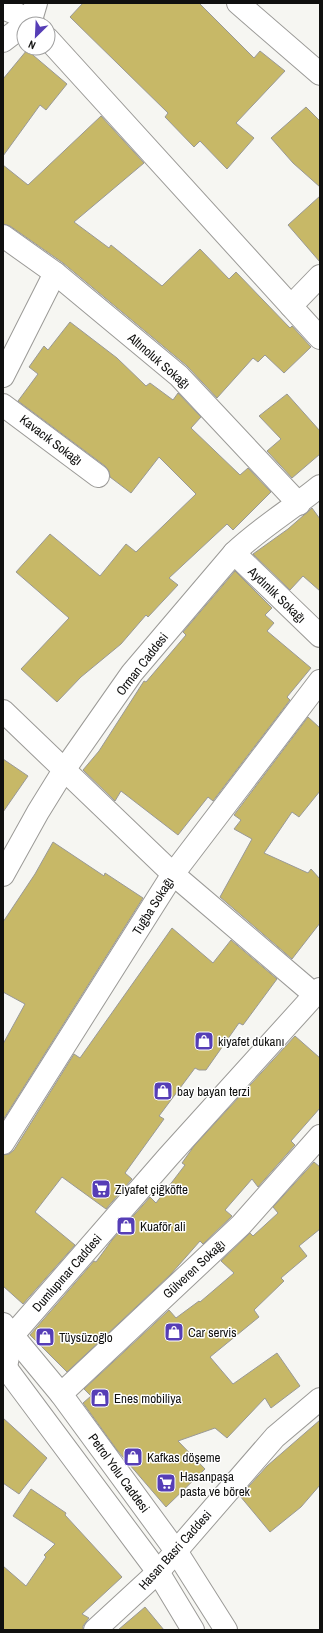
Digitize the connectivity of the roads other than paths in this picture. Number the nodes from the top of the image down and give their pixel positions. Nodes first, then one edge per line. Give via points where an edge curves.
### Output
1 (238, 3) edge
2 (3, 8) edge
3 (23, 16) edge
4 (16, 30) edge
5 (3, 41) edge
6 (56, 48) edge
7 (320, 74) edge
8 (3, 236) edge
9 (55, 273) junction
10 (320, 276) edge
11 (291, 306) junction
12 (320, 338) edge
13 (3, 376) edge
14 (3, 405) edge
15 (98, 476) dead end
16 (320, 486) edge
17 (299, 504) junction
18 (234, 553) junction
19 (320, 636) edge
20 (320, 681) edge
21 (3, 711) edge
22 (64, 770) junction
23 (173, 874) junction
24 (3, 875) edge
25 (318, 992) edge
26 (320, 1136) edge
27 (3, 1144) edge
28 (8, 1330) edge
29 (4, 1365) edge
30 (61, 1394) junction
31 (320, 1399) edge
32 (176, 1551) junction
33 (158, 1572) junction
34 (95, 1630) edge
35 (193, 1630) edge
36 (226, 1630) edge

1 - 7 street
2 - 3 street
4 - 5 street
6 - 11 street
8 - 9 street, Altınoluk Sokağı
9 - 13 street
9 - 17 street, Altınoluk Sokağı via 179,376
10 - 11 street
11 - 12 street
14 - 15 street, Kavacık Sokağı
16 - 17 street, Orman Caddesi
17 - 18 street, Orman Caddesi via 246,541
18 - 19 street, Aydınlık Sokağı
18 - 22 street, Orman Caddesi via 132,672
20 - 23 street, Tuğba Sokağı
21 - 22 street
22 - 23 street
22 - 24 street, Orman Caddesi
23 - 25 street
23 - 27 street, Tuğba Sokağı
25 - 28 street, Dumlupınar Caddesi
26 - 30 street, Gülveren Sokağı via 241,1225
28 - 29 street
28 - 30 street, Petrol Yolu Caddesi
29 - 33 street, Petrol Yolu Caddesi
30 - 32 street, Petrol Yolu Caddesi
31 - 32 street, Hasan Basri Caddesi via 275,1437
32 - 33 street, Hasan Basri Caddesi
32 - 36 street, Petrol Yolu Caddesi
33 - 34 street, Hasan Basri Caddesi
33 - 35 street, Petrol Yolu Caddesi

